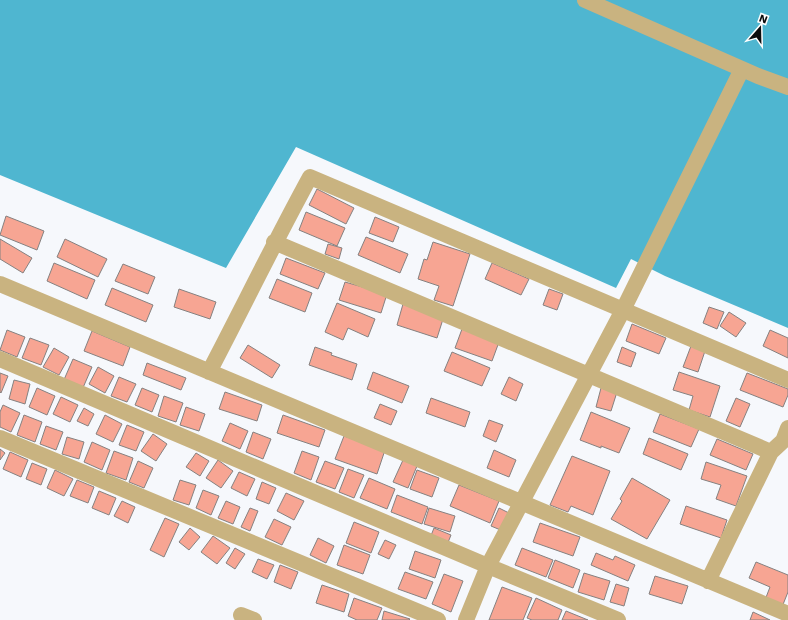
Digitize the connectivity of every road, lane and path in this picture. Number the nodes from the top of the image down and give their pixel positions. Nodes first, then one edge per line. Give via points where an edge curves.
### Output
1 (585, 0) edge
2 (742, 69) junction
3 (788, 87) edge
4 (274, 242) junction
5 (0, 284) edge
6 (623, 310) junction
7 (0, 359) edge
8 (208, 372) junction
9 (589, 374) junction
10 (788, 380) edge
11 (788, 428) edge
12 (0, 438) edge
13 (771, 452) junction
14 (521, 503) junction
15 (488, 566) junction
16 (708, 581) junction
17 (788, 614) edge
18 (438, 620) edge
19 (466, 620) edge
20 (618, 620) edge

1 - 2 street
2 - 3 street
2 - 6 street
4 - 6 street via 310,177
4 - 8 street
4 - 9 street
5 - 8 street
6 - 9 street
6 - 10 street
7 - 15 street
8 - 14 street
9 - 13 street
9 - 14 street
11 - 13 street via 783,441
12 - 18 street
13 - 16 street
14 - 15 street
14 - 16 street
15 - 19 street
15 - 20 street
16 - 17 street

